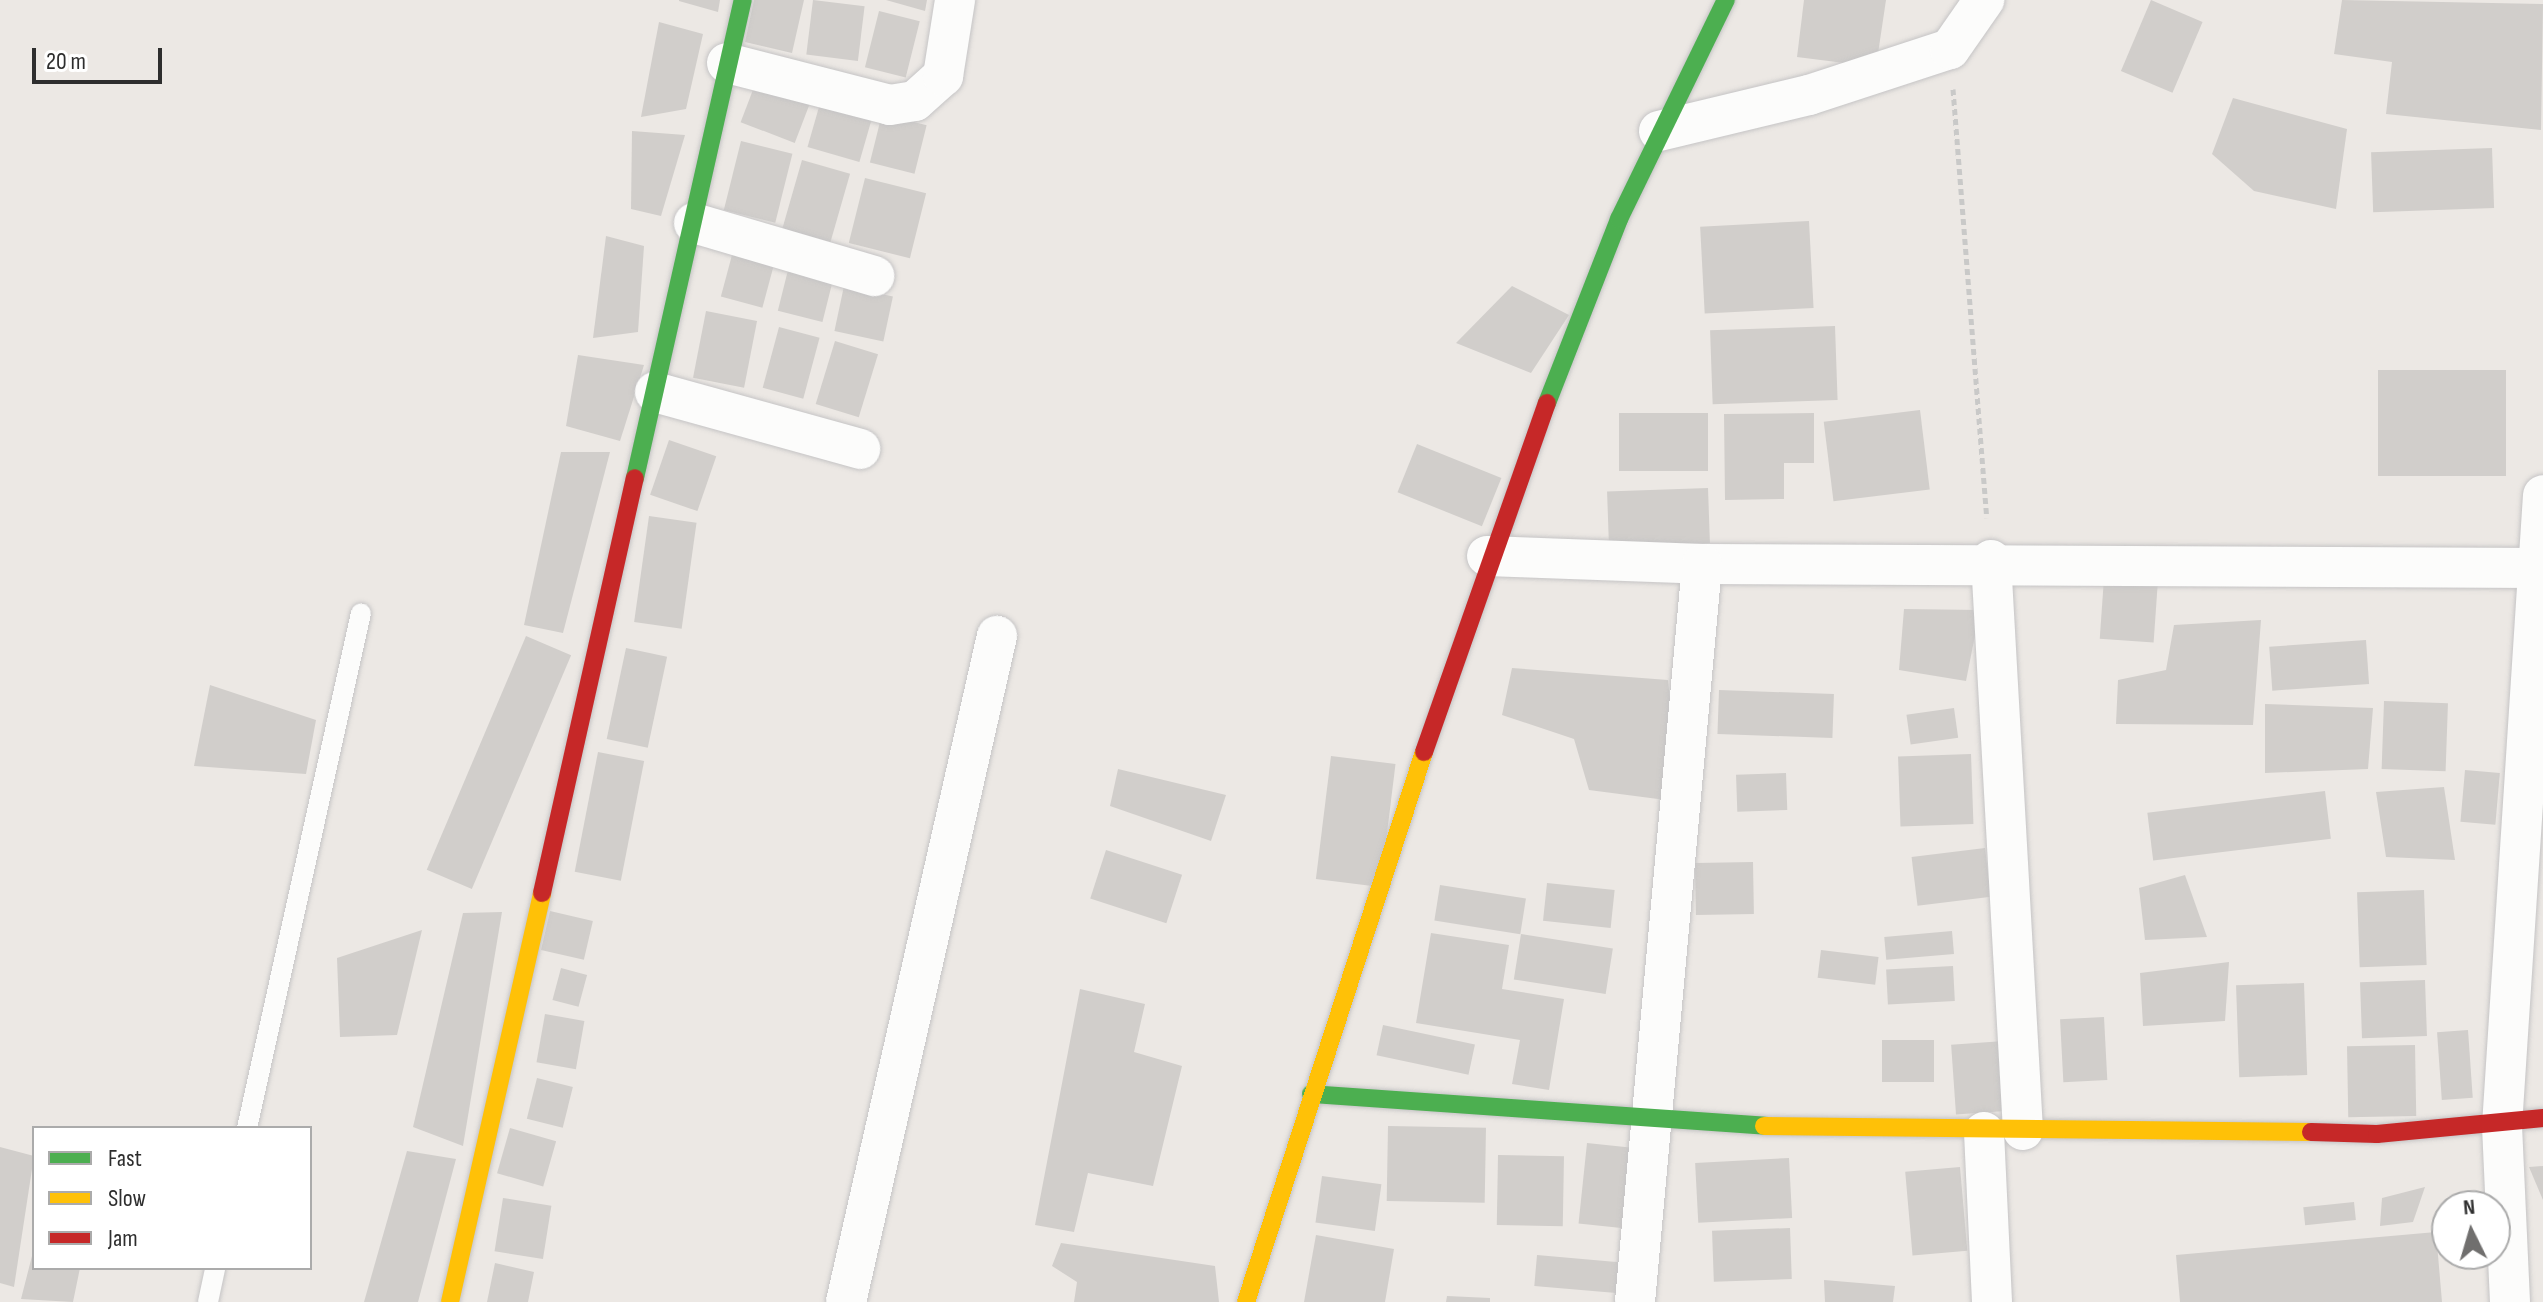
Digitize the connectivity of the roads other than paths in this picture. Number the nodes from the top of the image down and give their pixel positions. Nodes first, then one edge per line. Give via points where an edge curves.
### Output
1 (743, 0) edge
2 (955, 0) edge
3 (1726, 0) edge
4 (1984, 0) edge
5 (727, 63) junction
6 (1659, 131) junction
7 (694, 223) junction
8 (874, 276) dead end
9 (655, 392) junction
10 (860, 449) dead end
11 (2543, 495) edge
12 (1487, 556) junction
13 (1991, 560) junction
14 (1702, 564) junction
15 (2539, 568) junction
16 (361, 613) dead end
17 (997, 636) dead end
18 (2535, 752) edge
19 (1311, 1094) junction
20 (2543, 1118) edge
21 (1647, 1123) junction
22 (247, 1126) edge
23 (2502, 1126) junction
24 (2023, 1130) junction
25 (1984, 1132) junction
26 (215, 1270) edge
27 (208, 1302) edge
28 (450, 1302) edge
29 (846, 1302) edge
30 (1246, 1302) edge
31 (1635, 1302) edge
32 (1992, 1302) edge
33 (2510, 1302) edge

1 - 5 street
2 - 5 street via 943,76 915,101 890,105
3 - 6 street
4 - 6 street via 1950,49 1809,95
5 - 7 street
6 - 12 street
7 - 8 street
7 - 9 street
9 - 10 street
9 - 28 street
11 - 15 street
12 - 14 street
12 - 19 street
13 - 14 street
13 - 15 street
13 - 24 street
14 - 21 street
15 - 18 street
16 - 22 lane
17 - 29 street
18 - 23 street
19 - 21 street
19 - 30 street
20 - 23 street
21 - 25 street
21 - 31 street
23 - 24 street via 2377,1134
23 - 33 street
24 - 25 street
25 - 32 street
26 - 27 lane

